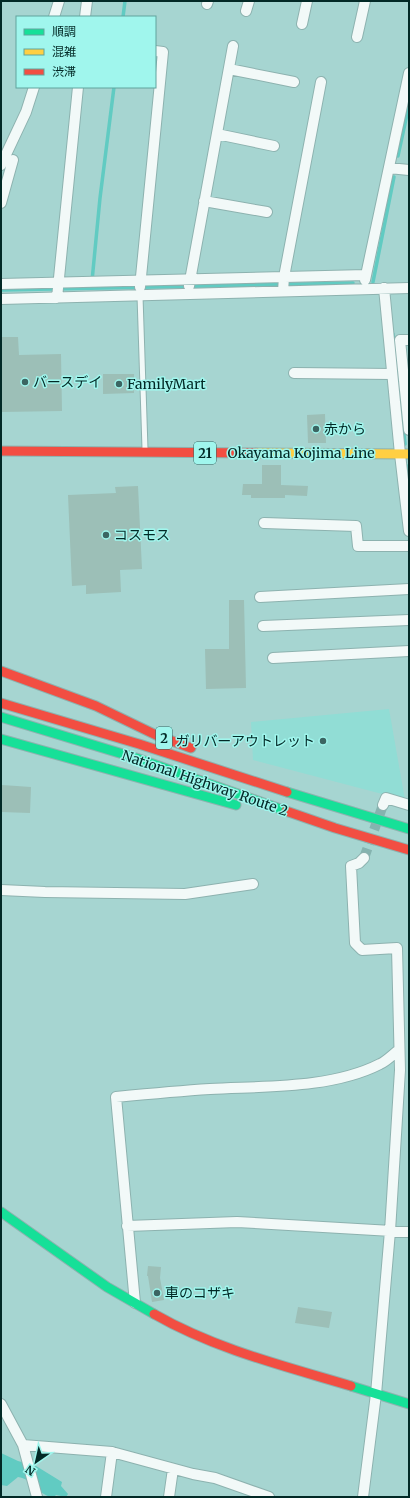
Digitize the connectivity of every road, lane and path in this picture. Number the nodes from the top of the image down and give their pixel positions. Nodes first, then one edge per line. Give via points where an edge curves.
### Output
1 (59, 1) edge
2 (87, 1) edge
3 (249, 1) edge
4 (307, 1) edge
5 (365, 1) edge
6 (246, 12) dead end
7 (54, 16) edge
8 (85, 16) edge
9 (302, 24) dead end
10 (357, 37) dead end
11 (233, 46) dead end
12 (156, 51) edge
13 (229, 69) junction
14 (409, 73) edge
15 (294, 82) dead end
16 (321, 82) dead end
17 (34, 88) edge
18 (78, 88) edge
19 (217, 134) junction
20 (274, 146) dead end
21 (13, 160) dead end
22 (1, 165) edge
23 (389, 168) junction
24 (409, 170) edge
25 (204, 202) junction
26 (1, 203) edge
27 (267, 212) dead end
28 (366, 275) junction
29 (1, 284) edge
30 (284, 284) junction
31 (189, 287) junction
32 (140, 288) junction
33 (363, 288) junction
34 (384, 288) junction
35 (409, 288) edge
36 (58, 290) junction
37 (1, 299) edge
38 (409, 340) edge
39 (396, 356) junction
40 (294, 373) dead end
41 (392, 374) junction
42 (409, 430) edge
43 (1, 451) edge
44 (145, 452) junction
45 (404, 454) edge
46 (264, 524) dead end
47 (409, 531) edge
48 (409, 546) edge
49 (409, 589) edge
50 (260, 597) dead end
51 (409, 620) edge
52 (263, 626) dead end
53 (409, 651) edge
54 (274, 658) dead end
55 (1, 670) edge
56 (1, 703) edge
57 (1, 717) edge
58 (1, 738) edge
59 (199, 752) dead end
60 (227, 763) dead end
61 (383, 804) dead end
62 (327, 805) junction
63 (409, 805) edge
64 (335, 828) junction
65 (409, 829) edge
66 (409, 850) edge
67 (364, 858) tunnel mouth
68 (253, 884) dead end
69 (1, 890) edge
70 (399, 1050) junction
71 (405, 1071) edge
72 (1, 1212) edge
73 (128, 1226) junction
74 (390, 1231) junction
75 (409, 1232) edge
76 (135, 1303) junction
77 (376, 1394) junction
78 (1, 1404) edge
79 (409, 1404) edge
80 (23, 1445) junction
81 (112, 1452) junction
82 (173, 1469) junction
83 (37, 1497) edge
84 (106, 1497) edge
85 (169, 1497) edge
86 (269, 1497) edge
87 (363, 1497) edge

1 - 7 street
2 - 8 street
3 - 6 street
4 - 9 street
5 - 10 street
11 - 13 street
12 - 32 street via 163,52
13 - 15 street
13 - 19 street
14 - 23 street
16 - 30 street
17 - 22 street via 26,112
18 - 36 street
19 - 20 street
19 - 25 street
21 - 26 street
23 - 24 street
23 - 28 street
25 - 27 street
25 - 31 street
28 - 30 street
28 - 33 street
29 - 36 street
30 - 31 street
30 - 31 street
30 - 33 street
31 - 32 street
31 - 32 street
32 - 36 street
32 - 36 street via 92,282
32 - 44 lane
33 - 34 street
34 - 35 street
34 - 39 street
36 - 37 street
38 - 39 street via 400,340
39 - 41 street
39 - 42 street
40 - 41 street
41 - 45 street
43 - 44 main road, Okayama Kojima Line / 21
44 - 45 main road, Okayama Kojima Line / 21
45 - 47 street
46 - 48 street via 356,526 358,546
49 - 50 street
51 - 52 street
53 - 54 street
55 - 59 main road, 2 via 96,706
56 - 62 main road, National Highway Route 2 / 2 via 139,744
57 - 64 main road, National Highway Route 2 / 2 via 136,758
58 - 64 main road, 2 via 217,800
60 - 62 main road, 2
61 - 63 street via 386,798
62 - 65 main road, National Highway Route 2 / 2
64 - 66 main road, National Highway Route 2 / 2
67 - 70 street via 351,866 355,943 362,950 397,948
68 - 69 street via 185,894
70 - 71 street
70 - 73 street via 381,1064 332,1079 290,1085 116,1097
71 - 74 street
72 - 76 main road via 107,1287
73 - 74 street via 237,1222
73 - 76 street
74 - 75 street
74 - 77 street
76 - 77 main road via 178,1328 232,1350
77 - 79 main road
77 - 87 street
78 - 80 street
80 - 81 street
80 - 83 street
81 - 82 street
81 - 84 street
82 - 85 street
82 - 86 street via 215,1478

